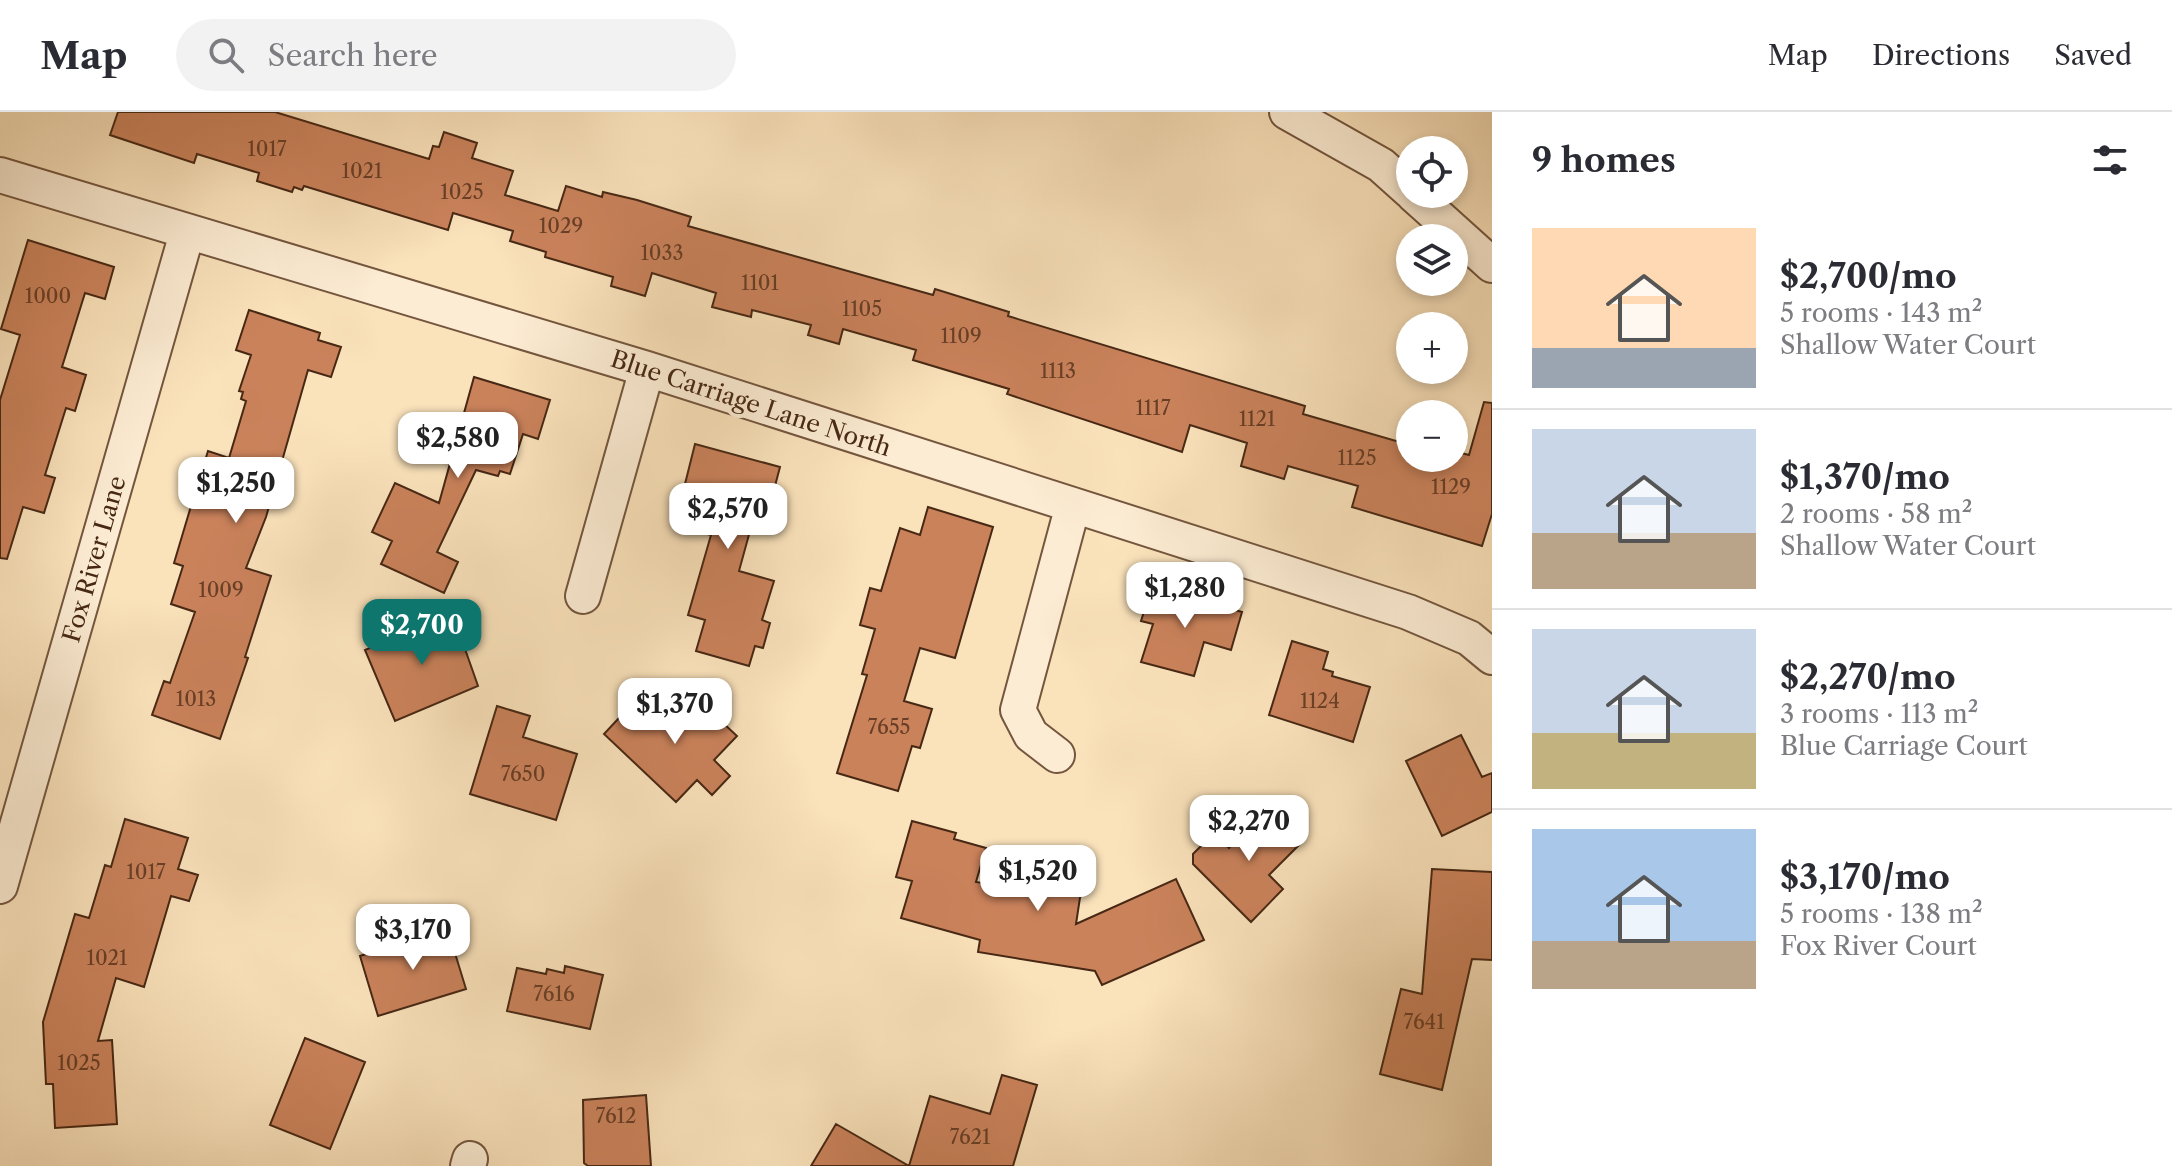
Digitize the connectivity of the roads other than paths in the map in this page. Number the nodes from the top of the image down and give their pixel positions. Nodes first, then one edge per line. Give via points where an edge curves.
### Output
1 (1287, 112) edge
2 (0, 175) edge
3 (1396, 179) edge
4 (1429, 208) edge
5 (187, 233) junction
6 (1492, 265) edge
7 (647, 369) junction
8 (1073, 505) junction
9 (583, 596) dead end
10 (1492, 657) edge
11 (1057, 755) dead end
12 (0, 886) edge

1 - 3 street
2 - 5 street, Blue Carriage Lane North
4 - 6 street
5 - 7 street, Blue Carriage Lane North
5 - 12 street, Fox River Lane
7 - 8 street, Blue Carriage Lane North
7 - 9 street
8 - 10 street, Blue Carriage Lane North via 1408,612 1469,638
8 - 11 street via 1018,710 1031,735

